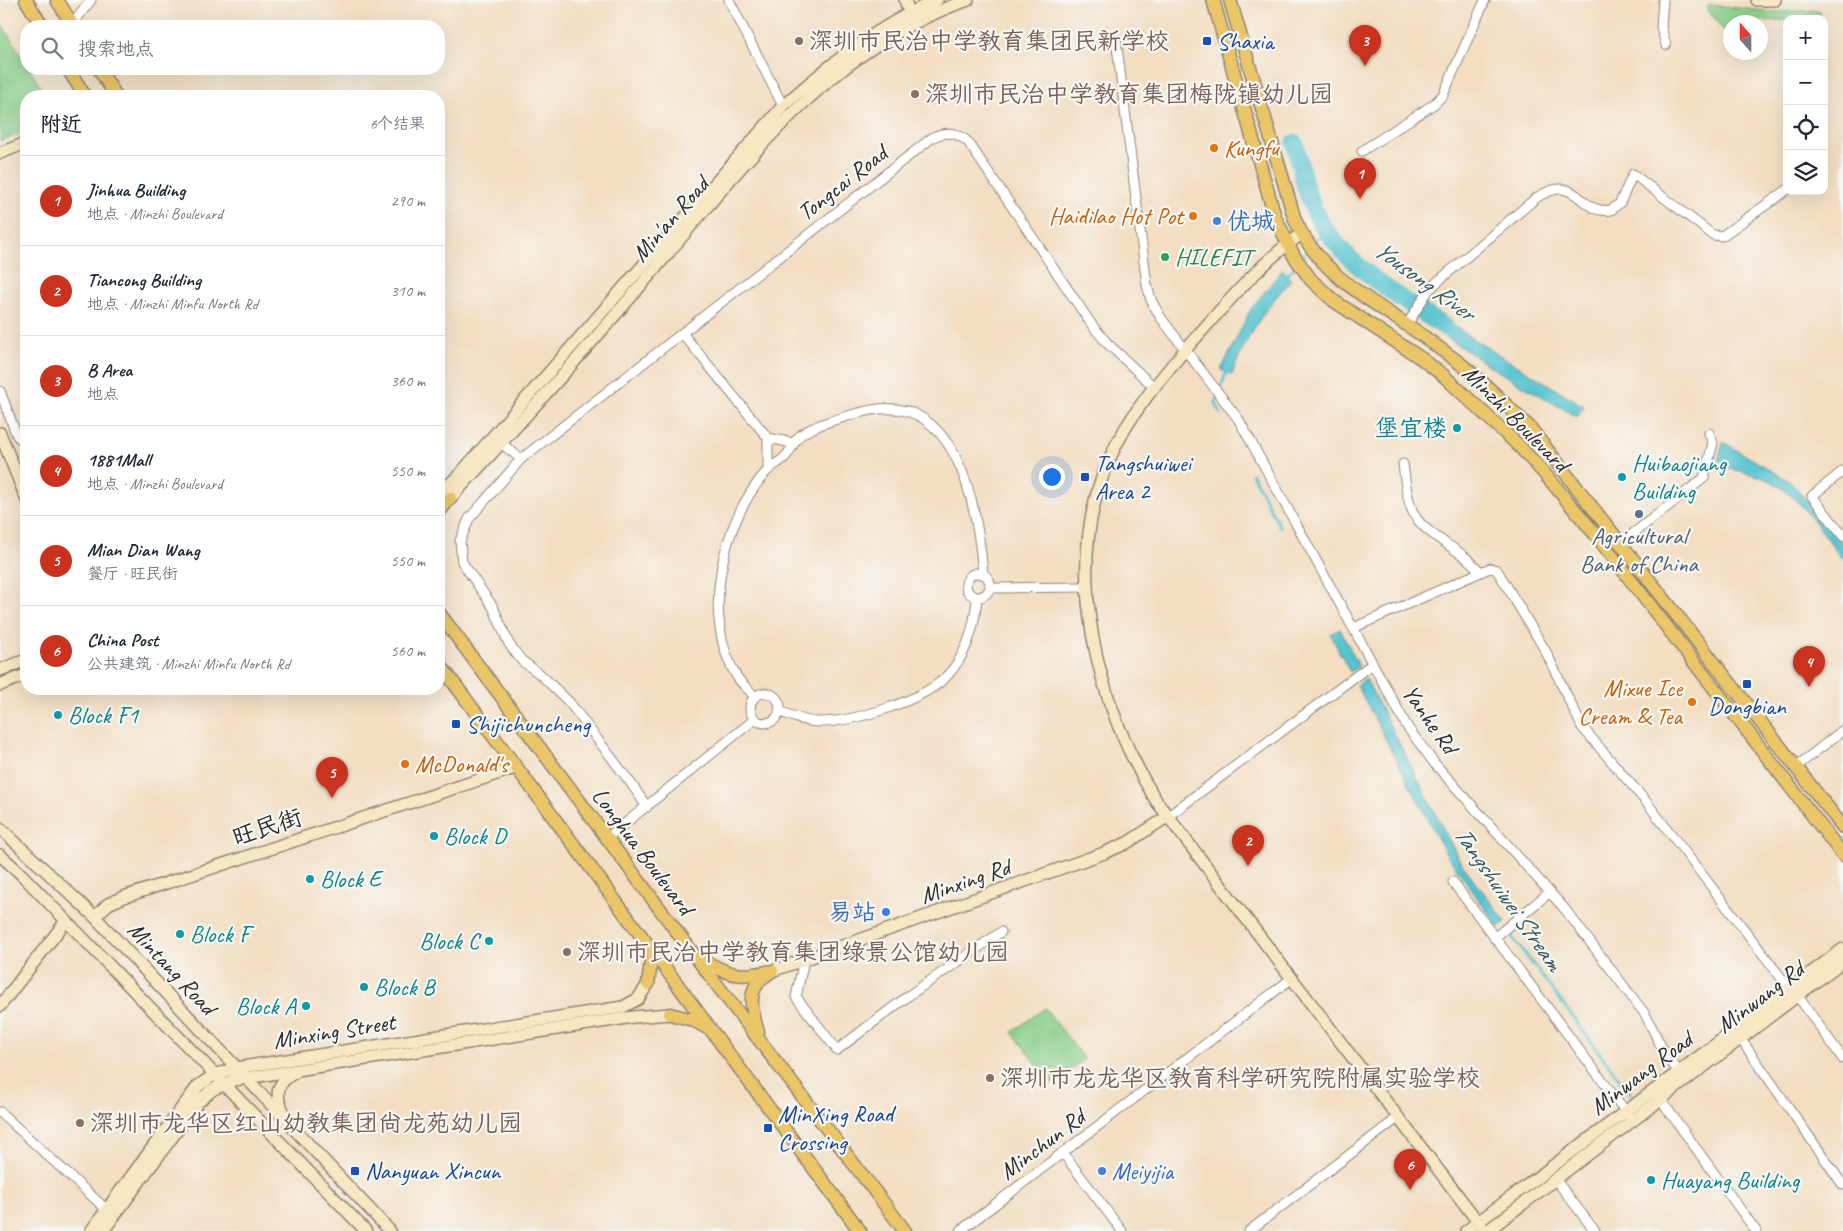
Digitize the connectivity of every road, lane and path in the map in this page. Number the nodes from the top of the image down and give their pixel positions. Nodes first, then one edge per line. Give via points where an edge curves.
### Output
1 (26, 0) edge
2 (58, 0) edge
3 (91, 0) edge
4 (729, 0) edge
5 (905, 0) edge
6 (937, 0) edge
7 (968, 0) edge
8 (1212, 0) edge
9 (1230, 0) edge
10 (1485, 0) edge
11 (1663, 0) edge
12 (1757, 0) edge
13 (1775, 0) edge
14 (909, 13) junction
15 (38, 20) edge
16 (69, 20) edge
17 (76, 20) edge
18 (1116, 39) dead end
19 (1666, 45) dead end
20 (72, 75) edge
21 (103, 75) edge
22 (80, 90) edge
23 (112, 90) edge
24 (783, 106) junction
25 (20, 145) edge
26 (1362, 151) dead end
27 (0, 152) edge
28 (1783, 193) edge
29 (1304, 238) junction
30 (1287, 244) junction
31 (1410, 320) junction
32 (682, 333) junction
33 (1186, 350) junction
34 (1154, 388) junction
35 (0, 391) edge
36 (1709, 432) dead end
37 (0, 433) edge
38 (20, 438) edge
39 (768, 438) junction
40 (501, 443) junction
41 (793, 444) junction
42 (521, 459) junction
43 (1403, 464) dead end
44 (768, 470) junction
45 (1843, 471) edge
46 (20, 483) edge
47 (445, 496) edge
48 (1843, 536) edge
49 (1621, 542) junction
50 (1480, 572) junction
51 (983, 574) junction
52 (1088, 587) junction
53 (990, 588) junction
54 (977, 597) junction
55 (445, 621) edge
56 (1353, 628) junction
57 (20, 662) edge
58 (1370, 666) junction
59 (0, 670) edge
60 (445, 671) edge
61 (20, 677) edge
62 (0, 685) edge
63 (755, 697) junction
64 (779, 711) junction
65 (755, 719) junction
66 (1843, 730) edge
67 (1796, 767) junction
68 (515, 768) junction
69 (647, 808) junction
70 (1167, 817) junction
71 (1843, 827) edge
72 (0, 828) edge
73 (607, 838) junction
74 (0, 855) edge
75 (1843, 855) edge
76 (1454, 882) dead end
77 (1550, 892) junction
78 (95, 917) junction
79 (66, 920) junction
80 (1001, 932) dead end
81 (1498, 935) junction
82 (644, 938) junction
83 (1843, 949) edge
84 (695, 956) junction
85 (804, 960) junction
86 (1843, 961) edge
87 (772, 971) junction
88 (1291, 979) junction
89 (648, 984) joint
90 (1793, 992) junction
91 (0, 1006) edge
92 (670, 1014) joint
93 (717, 1035) junction
94 (1740, 1038) junction
95 (761, 1041) junction
96 (1843, 1059) edge
97 (306, 1067) junction
98 (236, 1068) junction
99 (1681, 1076) junction
100 (246, 1078) junction
101 (219, 1079) junction
102 (1657, 1094) junction
103 (0, 1112) edge
104 (1629, 1116) junction
105 (1399, 1117) junction
106 (288, 1121) junction
107 (1062, 1153) junction
108 (1555, 1179) junction
109 (1843, 1185) edge
110 (107, 1210) junction
111 (1484, 1228) edge
112 (91, 1231) edge
113 (103, 1231) edge
114 (366, 1231) edge
115 (390, 1231) edge
116 (860, 1231) edge
117 (906, 1231) edge
118 (960, 1231) edge
119 (1122, 1231) edge
120 (1249, 1231) edge
121 (1466, 1231) edge
122 (1595, 1231) edge
123 (1756, 1231) edge

1 - 15 main road
2 - 16 main road
3 - 17 street
4 - 24 street
5 - 14 street
6 - 14 street, Min'an Road
7 - 40 street, Min'an Road via 896,34 848,63 809,96
8 - 30 main road, Minzhi Boulevard via 1275,217
9 - 29 main road, Minzhi Boulevard via 1272,145
10 - 26 street via 1443,95
11 - 19 street via 1660,27
12 - 13 street
14 - 24 street, Min'an Road via 852,49
18 - 33 street, Yanhe Rd via 1147,285 1161,318
20 - 22 main road
21 - 23 main road
24 - 47 street, Min'an Road via 465,468
25 - 27 street
28 - 31 street via 1727,235 1717,236 1633,174 1620,204 1606,211 1564,189 1549,190 1439,280
29 - 30 street
29 - 31 main road, Minzhi Boulevard via 1315,254 1353,291
30 - 33 street via 1261,266
30 - 75 main road, Minzhi Boulevard via 1302,269 1334,301 1444,376 1519,446 1594,534
31 - 49 main road, Minzhi Boulevard via 1486,385 1530,428
32 - 34 street, Tongcai Road via 933,137 952,132 968,142 1100,335
32 - 39 street
32 - 42 street, Tongcai Road
33 - 34 street
33 - 56 street, Yanhe Rd via 1248,437
34 - 52 street via 1109,458 1101,480 1091,525
35 - 38 street
36 - 49 street via 1713,443 1704,478
37 - 46 street
39 - 41 street
39 - 44 street
40 - 42 street
40 - 47 street, Min'an Road
41 - 44 street via 786,457
41 - 51 street via 801,435 821,424 864,411 891,408 909,411 924,419 939,432 956,456 978,529
42 - 69 street, Tongcai Road via 469,519 460,541 462,562 493,607 503,634 516,654 569,702
43 - 50 street via 1416,519 1467,557
44 - 63 street via 747,497 725,551 718,583 720,625 728,658 738,678
45 - 48 street via 1812,496
49 - 67 main road, Minzhi Boulevard
50 - 56 street
50 - 90 street via 1492,567 1497,570 1545,650 1582,727 1648,804
51 - 53 street via 990,582
51 - 54 street via 973,574 965,583 968,593
52 - 53 street
52 - 70 street via 1098,666 1113,716 1134,764
53 - 54 street via 985,595
54 - 64 street via 976,622 964,652 946,677 932,688 901,703 842,720 816,722
55 - 73 main road, Longhua Boulevard
56 - 58 street, Yanhe Rd
57 - 59 street
58 - 70 street
58 - 77 street, Yanhe Rd via 1419,744
60 - 68 main road
61 - 62 street
63 - 64 street via 761,693 769,694 778,701
63 - 65 street via 750,706
64 - 65 street via 771,721
65 - 69 street
66 - 67 street
67 - 71 main road, Minzhi Boulevard
68 - 78 street, 旺民街 via 124,896 108,904
68 - 82 main road
69 - 73 street
70 - 85 street, Minxing Rd via 1104,854
70 - 88 street
72 - 78 street, Mintang Road
73 - 84 main road, Longhua Boulevard
74 - 79 street, Mintang Road
76 - 81 street
77 - 81 street
77 - 99 street, Yanhe Rd via 1644,1014
78 - 98 street, Mintang Road
79 - 91 street
79 - 101 street, Mintang Road
80 - 85 street via 837,1050 796,997
81 - 104 street
82 - 89 main road via 650,955
82 - 93 main road
83 - 90 street, Minwang Road
84 - 87 main road via 730,975
84 - 95 main road, Longhua Boulevard
85 - 87 street, Minxing Rd
86 - 90 street, Minwang Rd
87 - 95 main road via 757,983 752,996 751,1007
88 - 105 street
88 - 107 street, Minchun Rd
89 - 98 street, Minxing Street via 638,999 623,1007
90 - 94 street, Minwang Rd
90 - 96 street
90 - 99 street, Minwang Road
92 - 93 main road via 693,1020
92 - 97 street, Minxing Street
93 - 116 main road
94 - 99 street, Minwang Rd
94 - 109 street
95 - 117 main road, Longhua Boulevard
97 - 100 street, Minxing Street
97 - 106 street via 285,1078 277,1088 278,1099
98 - 100 street, Mintang Road
98 - 101 street, Minxing Street
99 - 102 street, Minwang Rd
100 - 101 street, Minxing Street
100 - 106 street, Mintang Road
101 - 110 street, Minxing Street via 198,1086
101 - 113 street, Minxing Street via 198,1102
101 - 114 street, Mintang Road
102 - 104 street, Minwang Rd
102 - 123 street
103 - 110 street
104 - 108 street, Minwang Rd
104 - 111 street, Minwang Road
105 - 111 street
105 - 120 street
106 - 115 street, Mintang Road
107 - 118 street, Minchun Rd
107 - 119 street
108 - 111 street, Minwang Rd
108 - 122 street
110 - 112 street, Minxing Street
111 - 121 street, Minwang Road

